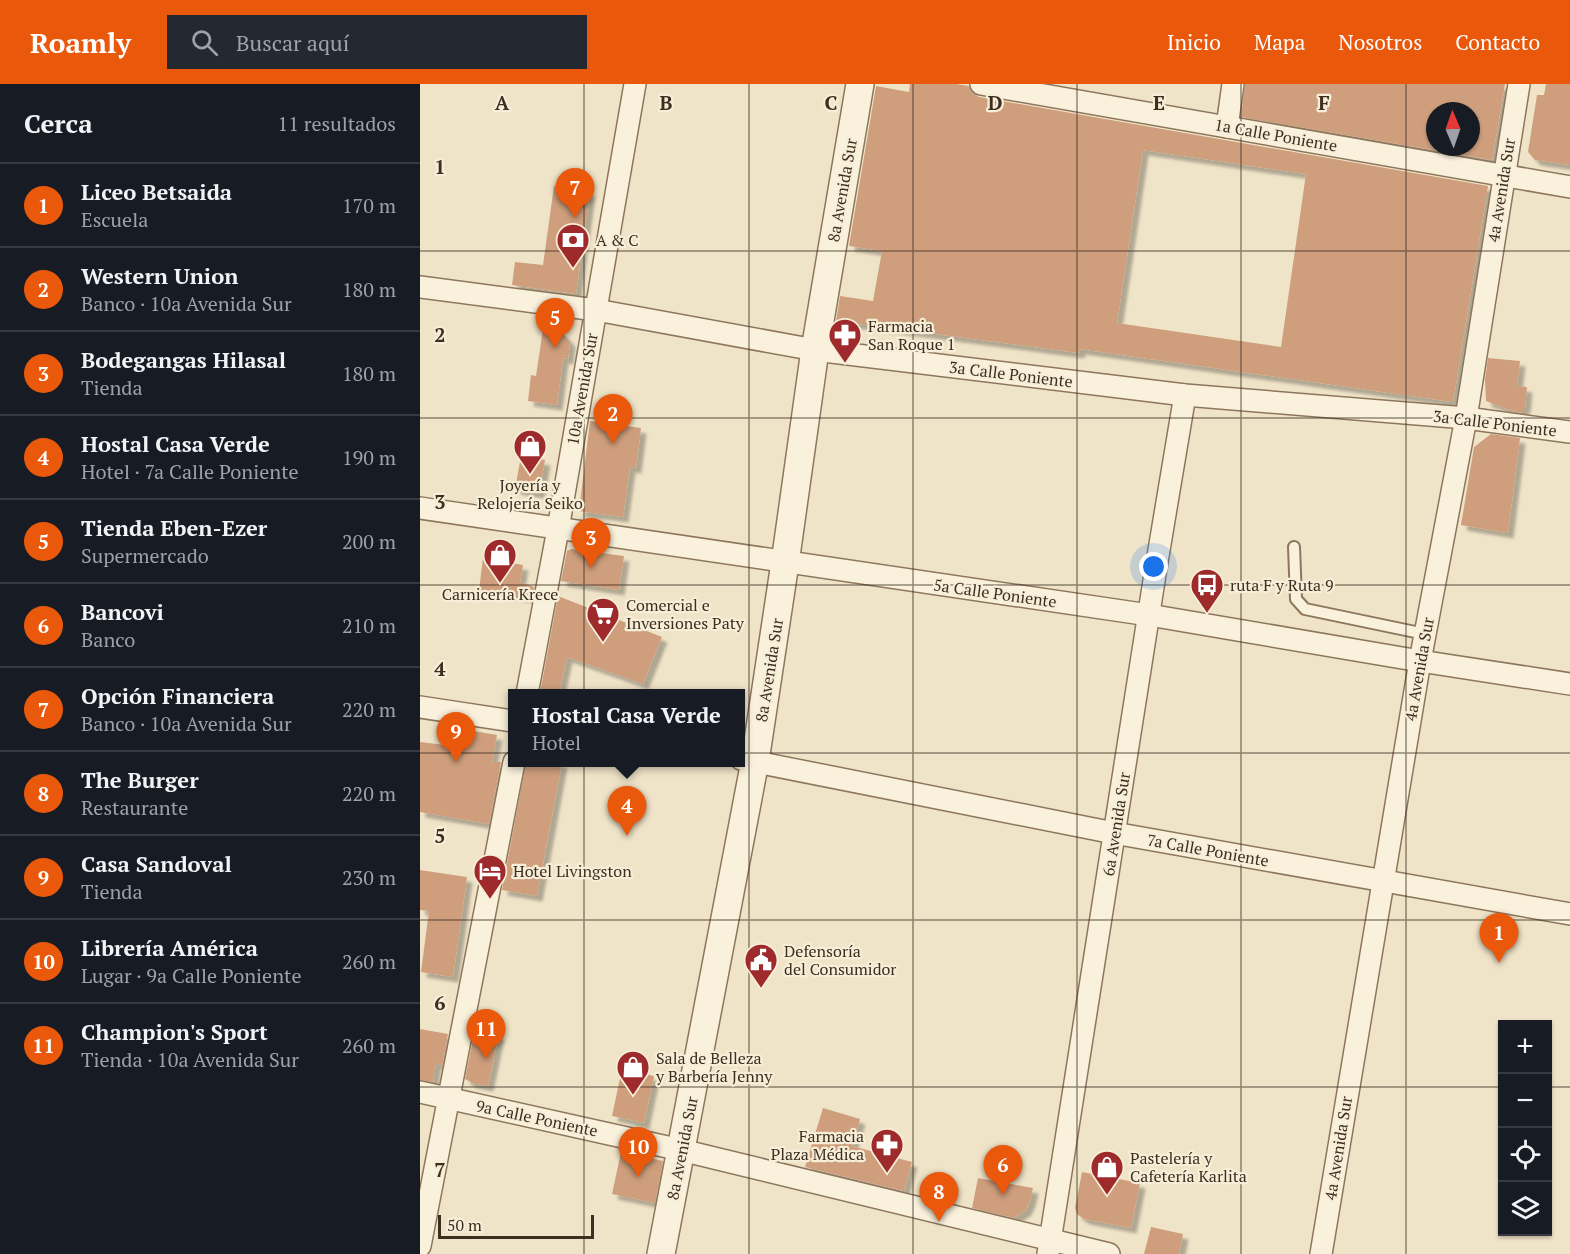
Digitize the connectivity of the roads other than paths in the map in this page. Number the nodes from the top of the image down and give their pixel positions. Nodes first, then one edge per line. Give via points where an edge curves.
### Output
1 (635, 84) edge
2 (860, 84) edge
3 (981, 84) edge
4 (1233, 84) edge
5 (1519, 84) edge
6 (1227, 127) junction
7 (1503, 176) junction
8 (1570, 187) edge
9 (420, 287) edge
10 (596, 310) junction
11 (814, 350) junction
12 (1185, 395) junction
13 (1466, 418) junction
14 (1570, 432) edge
15 (420, 508) edge
16 (558, 529) junction
17 (1294, 547) dead end
18 (785, 563) junction
19 (1149, 615) junction
20 (1425, 634) junction
21 (1420, 661) junction
22 (1570, 684) edge
23 (528, 689) edge
24 (420, 707) edge
25 (508, 720) edge
26 (748, 760) edge
27 (513, 767) edge
28 (1114, 833) junction
29 (1382, 881) junction
30 (1570, 914) edge
31 (420, 1092) edge
32 (450, 1099) junction
33 (681, 1150) junction
34 (420, 1246) edge
35 (1049, 1247) edge
36 (661, 1254) edge
37 (1109, 1254) edge
38 (1321, 1254) edge

1 - 10 street, 10a Avenida Sur
2 - 11 street, 8a Avenida Sur
3 - 6 street, 1a Calle Poniente
4 - 6 street
5 - 7 street, 4a Avenida Sur
6 - 7 street, 1a Calle Poniente
7 - 8 street, 1a Calle Poniente
7 - 13 street, 4a Avenida Sur
9 - 10 street, 3a Calle Poniente
10 - 11 street, 3a Calle Poniente
10 - 16 street, 10a Avenida Sur
11 - 12 street, 3a Calle Poniente
11 - 18 street, 8a Avenida Sur
12 - 13 street, 3a Calle Poniente
12 - 19 street, 6a Avenida Sur
13 - 14 street, 3a Calle Poniente
13 - 20 street, 4a Avenida Sur
15 - 16 street, 5a Calle Poniente
16 - 18 street, 5a Calle Poniente
16 - 23 street, 10a Avenida Sur
17 - 20 lane via 1296,599 1305,609
18 - 19 street, 5a Calle Poniente
18 - 26 street, 8a Avenida Sur
19 - 21 street, 5a Calle Poniente
19 - 28 street, 6a Avenida Sur
20 - 21 street, 4a Avenida Sur
21 - 22 street, 5a Calle Poniente
21 - 29 street, 4a Avenida Sur
24 - 25 street
26 - 28 street, 7a Calle Poniente
26 - 33 street, 8a Avenida Sur
27 - 32 street
28 - 29 street, 7a Calle Poniente
28 - 35 street, 6a Avenida Sur
29 - 30 street, 7a Calle Poniente
29 - 38 street, 4a Avenida Sur
31 - 32 street, 9a Calle Poniente
32 - 33 street, 9a Calle Poniente
32 - 34 street
33 - 35 street, 9a Calle Poniente
33 - 36 street, 8a Avenida Sur
35 - 37 street, 9a Calle Poniente

